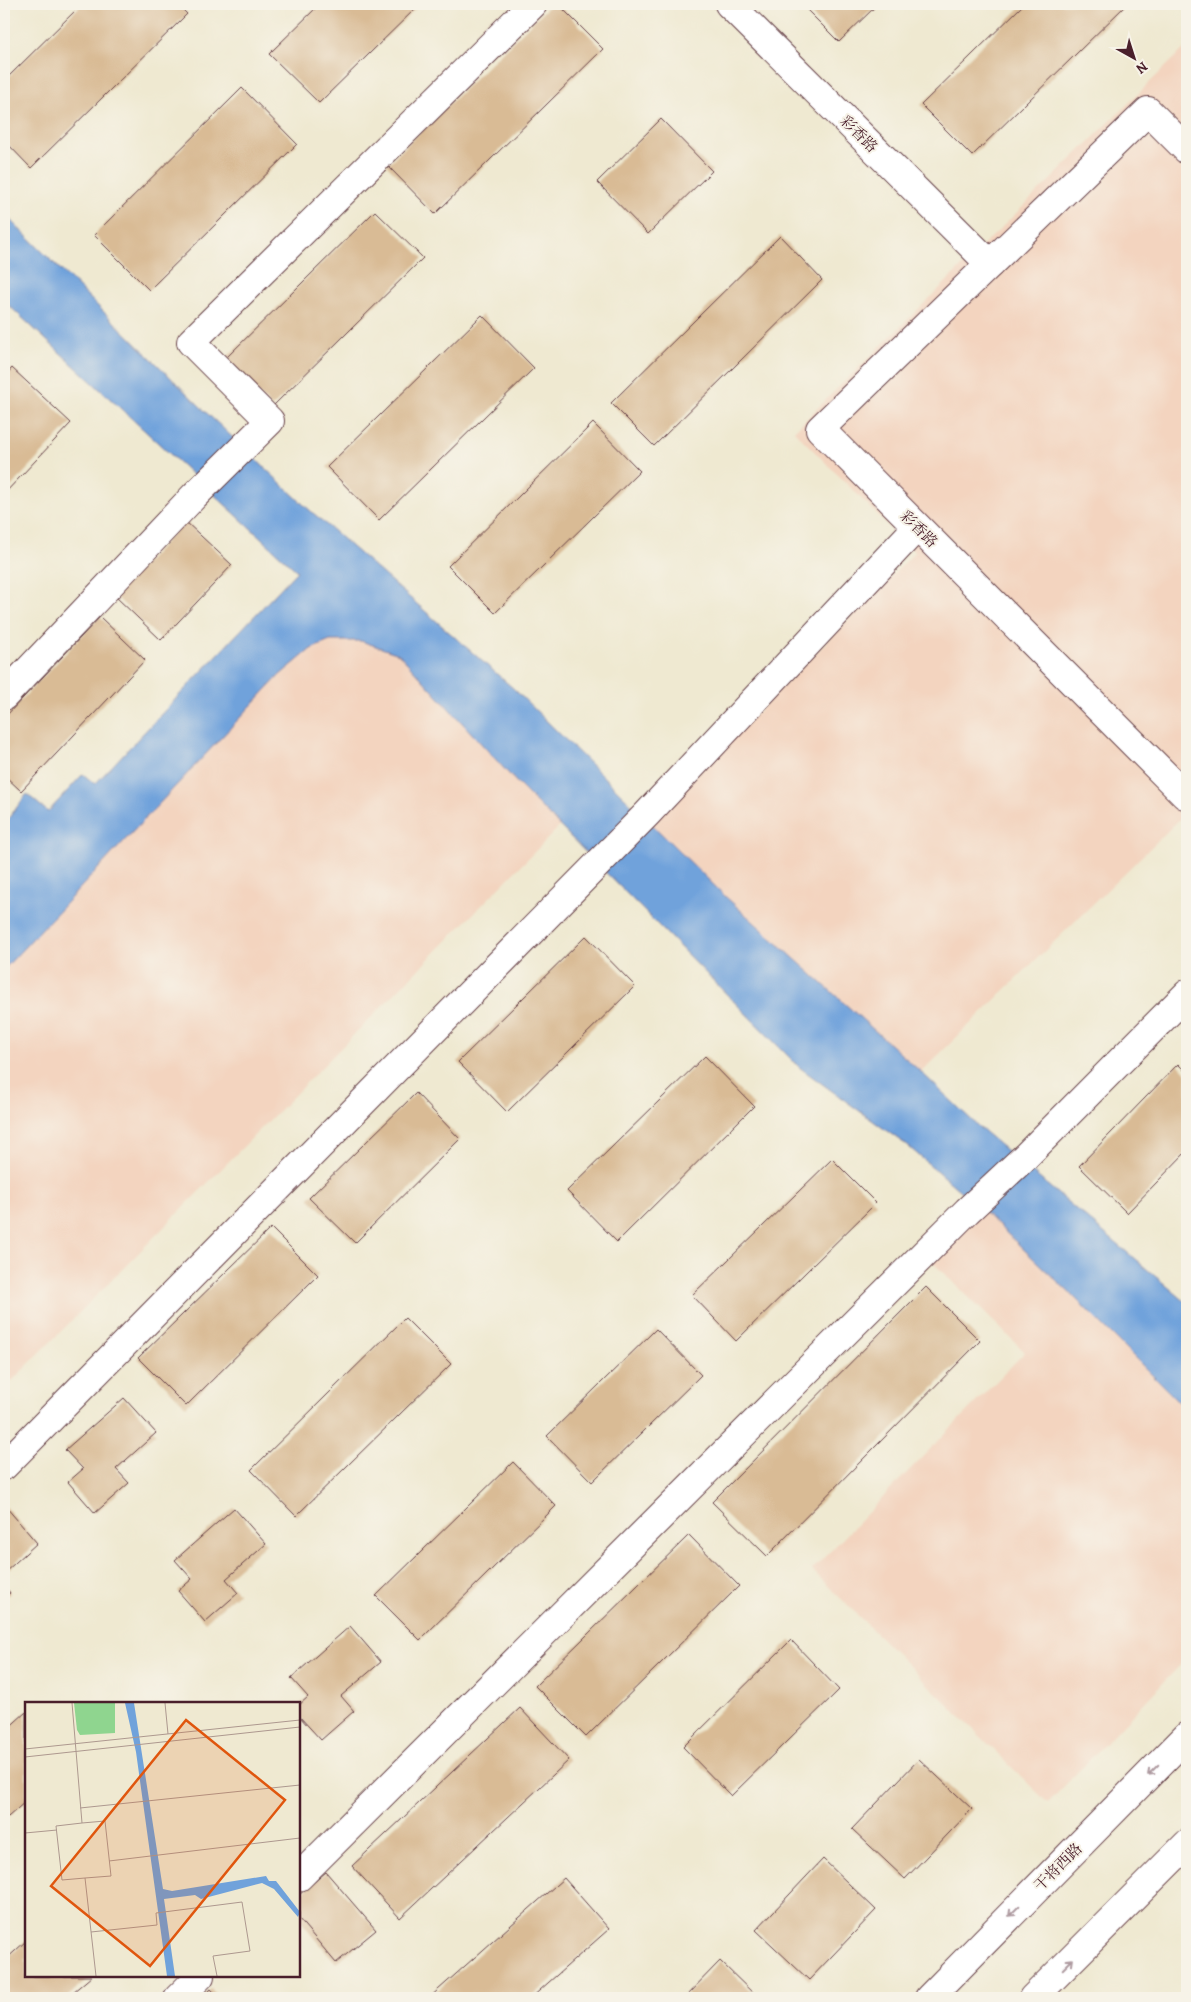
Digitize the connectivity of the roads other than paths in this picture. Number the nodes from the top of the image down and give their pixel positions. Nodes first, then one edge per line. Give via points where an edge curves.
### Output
1 (533, 4) edge
2 (729, 4) edge
3 (1187, 150) edge
4 (990, 264) junction
5 (917, 527) junction
6 (4, 696) edge
7 (1187, 792) edge
8 (1187, 994) edge
9 (4, 1466) edge
10 (1187, 1736) edge
11 (1187, 1844) edge
12 (300, 1876) edge
13 (199, 1977) edge
14 (178, 1998) edge
15 (928, 1998) edge
16 (1033, 1998) edge

1 - 6 street via 191,342 270,421
2 - 4 street, 彩香路
3 - 4 street, 彩香路 via 1148,111
4 - 5 street, 彩香路 via 820,429
5 - 7 street, 彩香路 via 1185,795
5 - 9 street via 647,814
8 - 12 street
10 -> 15 street, 干将西路
16 -> 11 street
13 - 14 street

